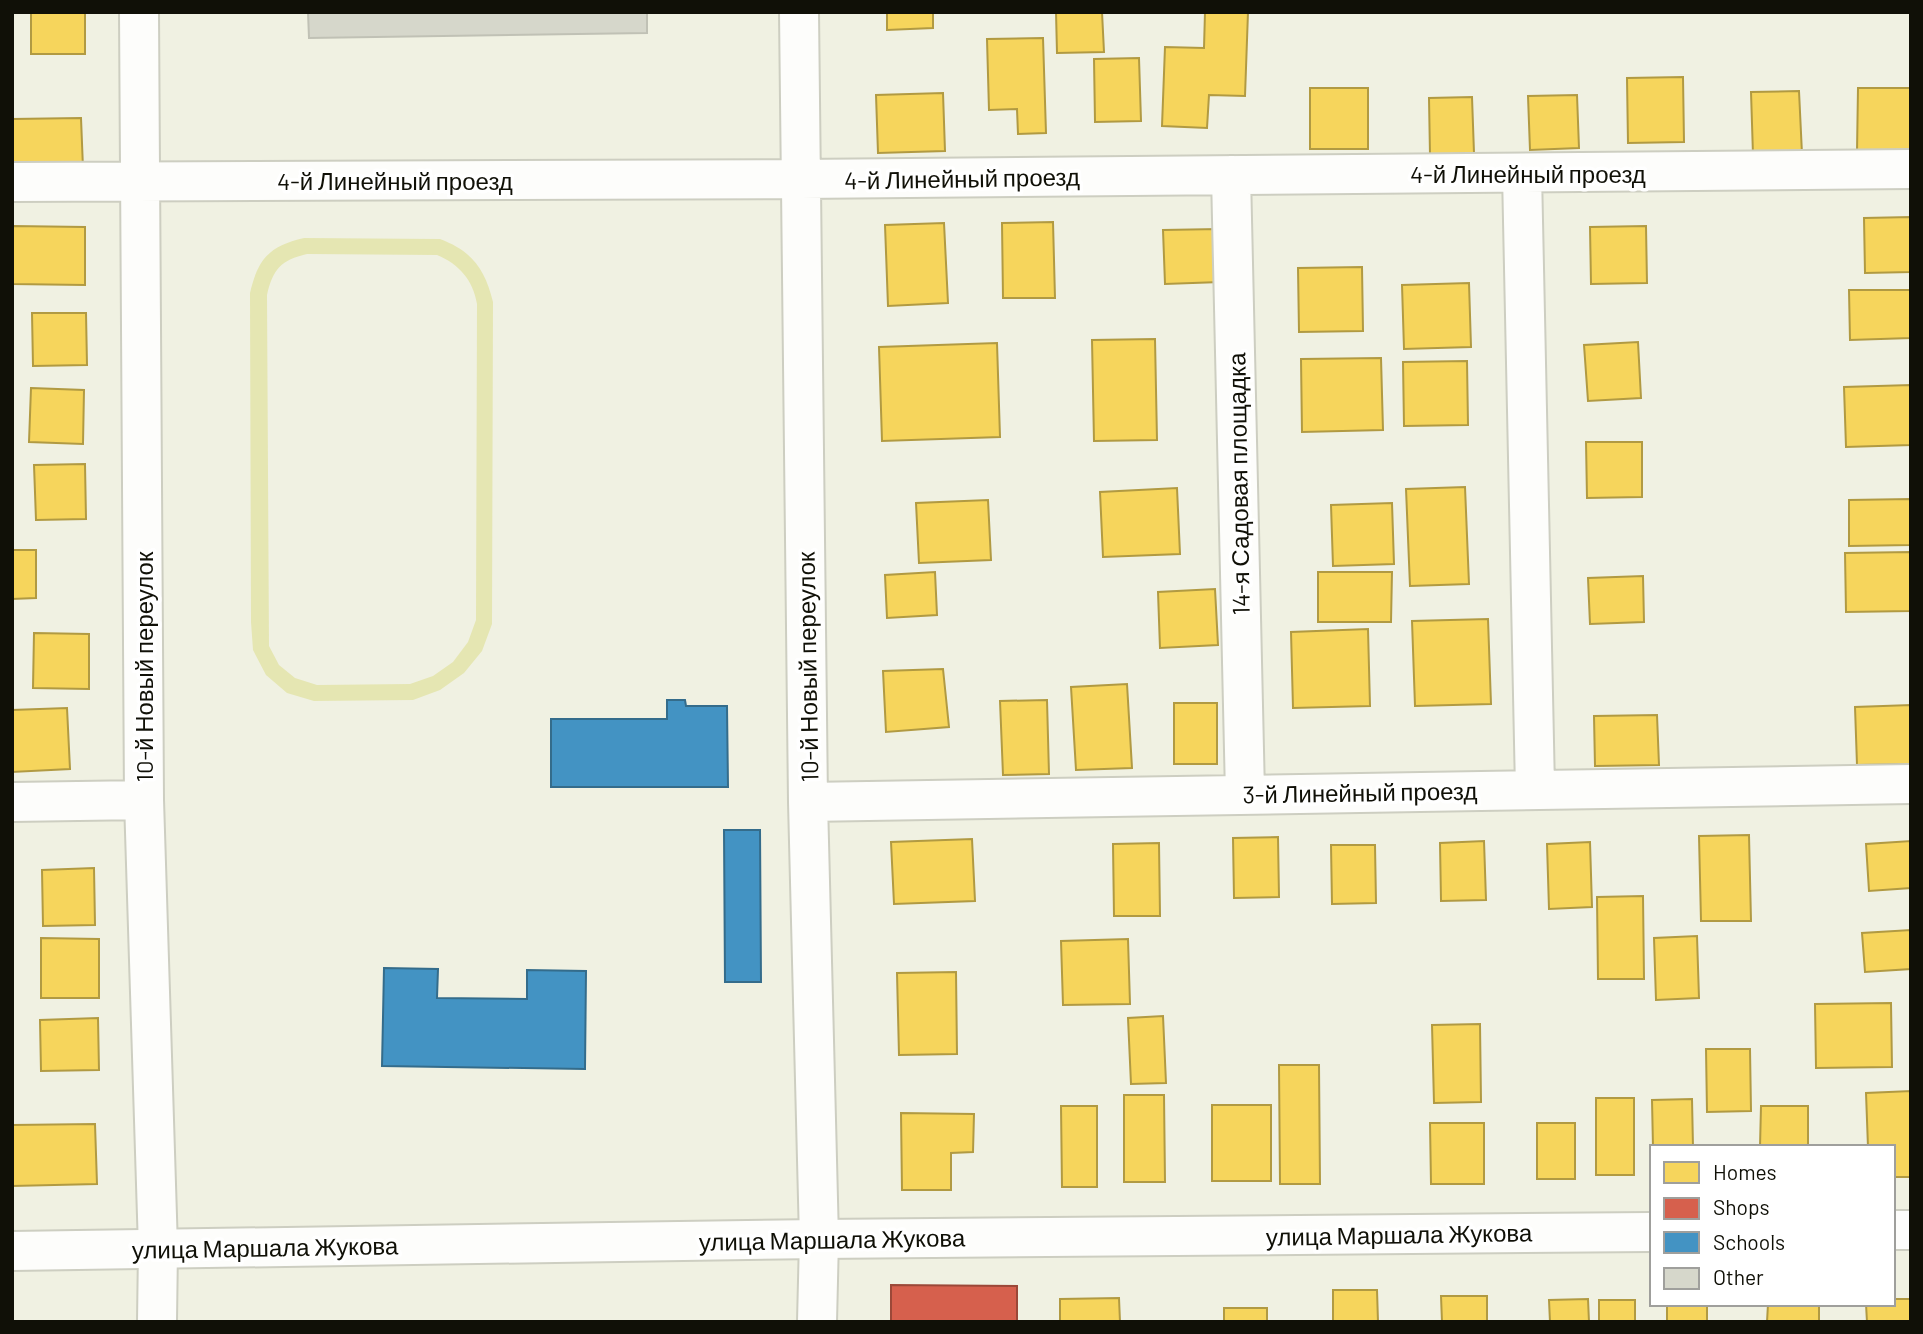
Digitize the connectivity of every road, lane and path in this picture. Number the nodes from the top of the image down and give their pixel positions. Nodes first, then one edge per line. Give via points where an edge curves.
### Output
1 (139, 12) edge
2 (799, 12) edge
3 (1911, 169) edge
4 (1522, 173) junction
5 (1231, 175) junction
6 (800, 179) junction
7 (140, 180) junction
8 (12, 181) edge
9 (1911, 784) edge
10 (1535, 789) junction
11 (1245, 793) junction
12 (144, 800) junction
13 (12, 802) edge
14 (808, 802) junction
15 (1650, 1232) edge
16 (818, 1239) junction
17 (158, 1248) junction
18 (12, 1251) edge
19 (157, 1322) edge
20 (817, 1322) edge

1 - 7 street, 10-й Новый переулок
2 - 6 street, 10-й Новый переулок
3 - 4 street, 4-й Линейный проезд
4 - 5 street, 4-й Линейный проезд
4 - 10 street
5 - 6 street, 4-й Линейный проезд
5 - 11 street, 14-я Садовая площадка
6 - 7 street, 4-й Линейный проезд
6 - 14 street, 10-й Новый переулок
7 - 8 street, 4-й Линейный проезд
7 - 12 street, 10-й Новый переулок
9 - 10 street, 3-й Линейный проезд
10 - 11 street, 3-й Линейный проезд
11 - 14 street, 3-й Линейный проезд
12 - 13 street
12 - 17 street, 10-й Новый переулок
14 - 16 street, 10-й Новый переулок
15 - 16 street, улица Маршала Жукова
16 - 17 street, улица Маршала Жукова
16 - 20 street, 10-й Новый переулок
17 - 18 street, улица Маршала Жукова
17 - 19 street, 10-й Новый переулок

